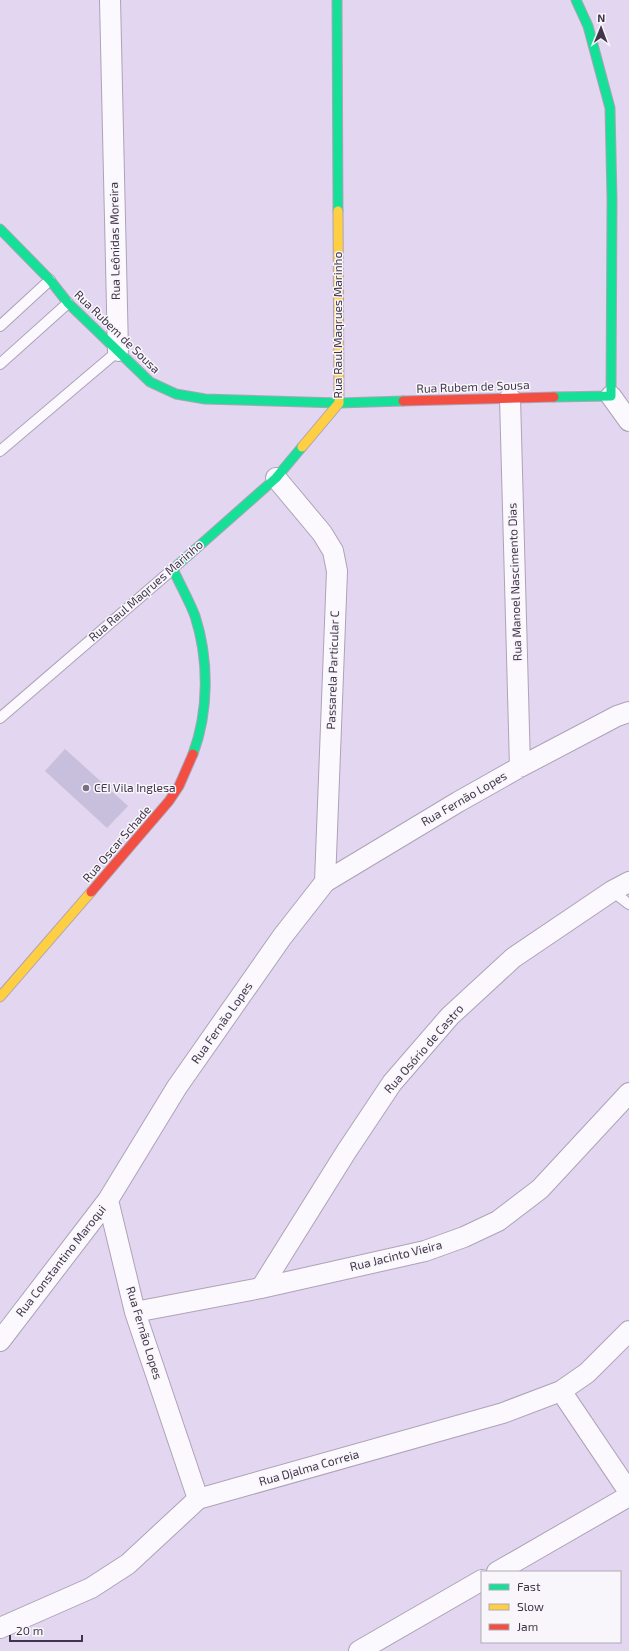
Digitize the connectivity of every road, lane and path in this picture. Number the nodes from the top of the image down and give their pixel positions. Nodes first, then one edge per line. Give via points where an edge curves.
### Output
1 (110, 0) edge
2 (337, 0) edge
3 (576, 0) edge
4 (0, 229) edge
5 (50, 280) junction
6 (68, 303) junction
7 (0, 326) edge
8 (118, 351) junction
9 (0, 364) edge
10 (611, 396) junction
11 (510, 398) junction
12 (339, 402) junction
13 (629, 421) edge
14 (0, 452) edge
15 (276, 478) junction
16 (173, 569) junction
17 (629, 712) edge
18 (0, 718) edge
19 (520, 767) junction
20 (325, 882) junction
21 (621, 886) edge
22 (629, 904) edge
23 (0, 997) edge
24 (629, 1093) edge
25 (108, 1200) junction
26 (261, 1288) junction
27 (135, 1312) junction
28 (629, 1331) edge
29 (0, 1341) edge
30 (561, 1391) junction
31 (629, 1492) edge
32 (629, 1496) edge
33 (198, 1499) junction
34 (499, 1571) edge
35 (481, 1581) edge
36 (0, 1628) edge
37 (359, 1651) edge

1 - 8 street, Rua Leônidas Moreira
2 - 12 street, Rua Raul Maqrues Marinho
3 - 10 street via 588,26 610,108
4 - 5 street, Rua Rubem de Sousa
5 - 6 street, Rua Rubem de Sousa
5 - 7 lane
6 - 8 street, Rua Rubem de Sousa
6 - 9 lane
8 - 12 street, Rua Rubem de Sousa via 150,382 176,394 205,399
8 - 14 lane
10 - 11 street, Rua Rubem de Sousa
10 - 13 street
11 - 12 street, Rua Rubem de Sousa
11 - 19 street, Rua Manoel Nascimento Dias
12 - 15 street, Rua Raul Maqrues Marinho
15 - 16 street, Rua Raul Maqrues Marinho
15 - 20 street, Passarela Particular C via 322,533 332,551 337,571
16 - 18 lane, Rua Raul Maqrues Marinho
16 - 23 street, Rua Oscar Schade via 197,623 205,661 203,708 195,752 179,787 158,816
17 - 19 street, Rua Fernão Lopes
19 - 20 street, Rua Fernão Lopes
20 - 25 street, Rua Fernão Lopes via 282,937 178,1088
21 - 22 lane
21 - 26 street, Rua Osório de Castro via 513,958 450,1016 392,1083
24 - 26 street, Rua Jacinto Vieira via 540,1189 498,1221 425,1251
25 - 27 street, Rua Fernão Lopes
25 - 29 street, Rua Constantino Maroqui
26 - 27 street, Rua Jacinto Vieira
27 - 33 street, Rua Fernão Lopes
28 - 30 street, Rua Djalma Correia via 587,1373
30 - 31 street
30 - 33 street, Rua Djalma Correia via 503,1413
32 - 34 street
33 - 36 street, Rua Djalma Correia via 128,1564 91,1588
35 - 37 street

